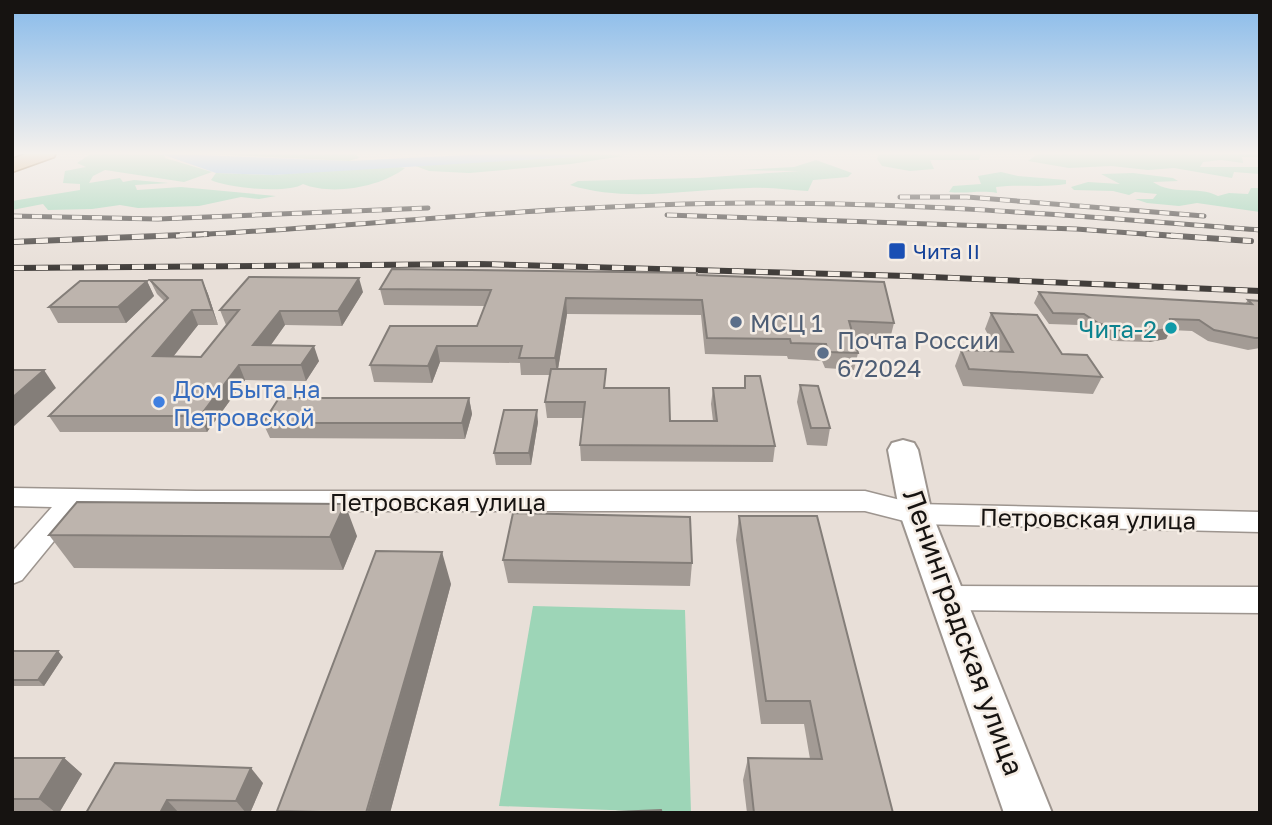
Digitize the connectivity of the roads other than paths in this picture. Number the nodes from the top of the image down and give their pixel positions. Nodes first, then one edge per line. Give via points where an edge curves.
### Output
1 (903, 450) dead end
2 (12, 497) edge
3 (74, 499) junction
4 (916, 514) junction
5 (1260, 522) edge
6 (12, 572) edge
7 (949, 598) junction
8 (1260, 600) edge
9 (1028, 813) edge

1 - 4 street, Ленинградская улица
2 - 3 street, Петровская улица
3 - 4 street, Петровская улица via 865,502
3 - 6 street
4 - 5 street, Петровская улица
4 - 7 street, Ленинградская улица
7 - 8 street
7 - 9 street, Ленинградская улица

